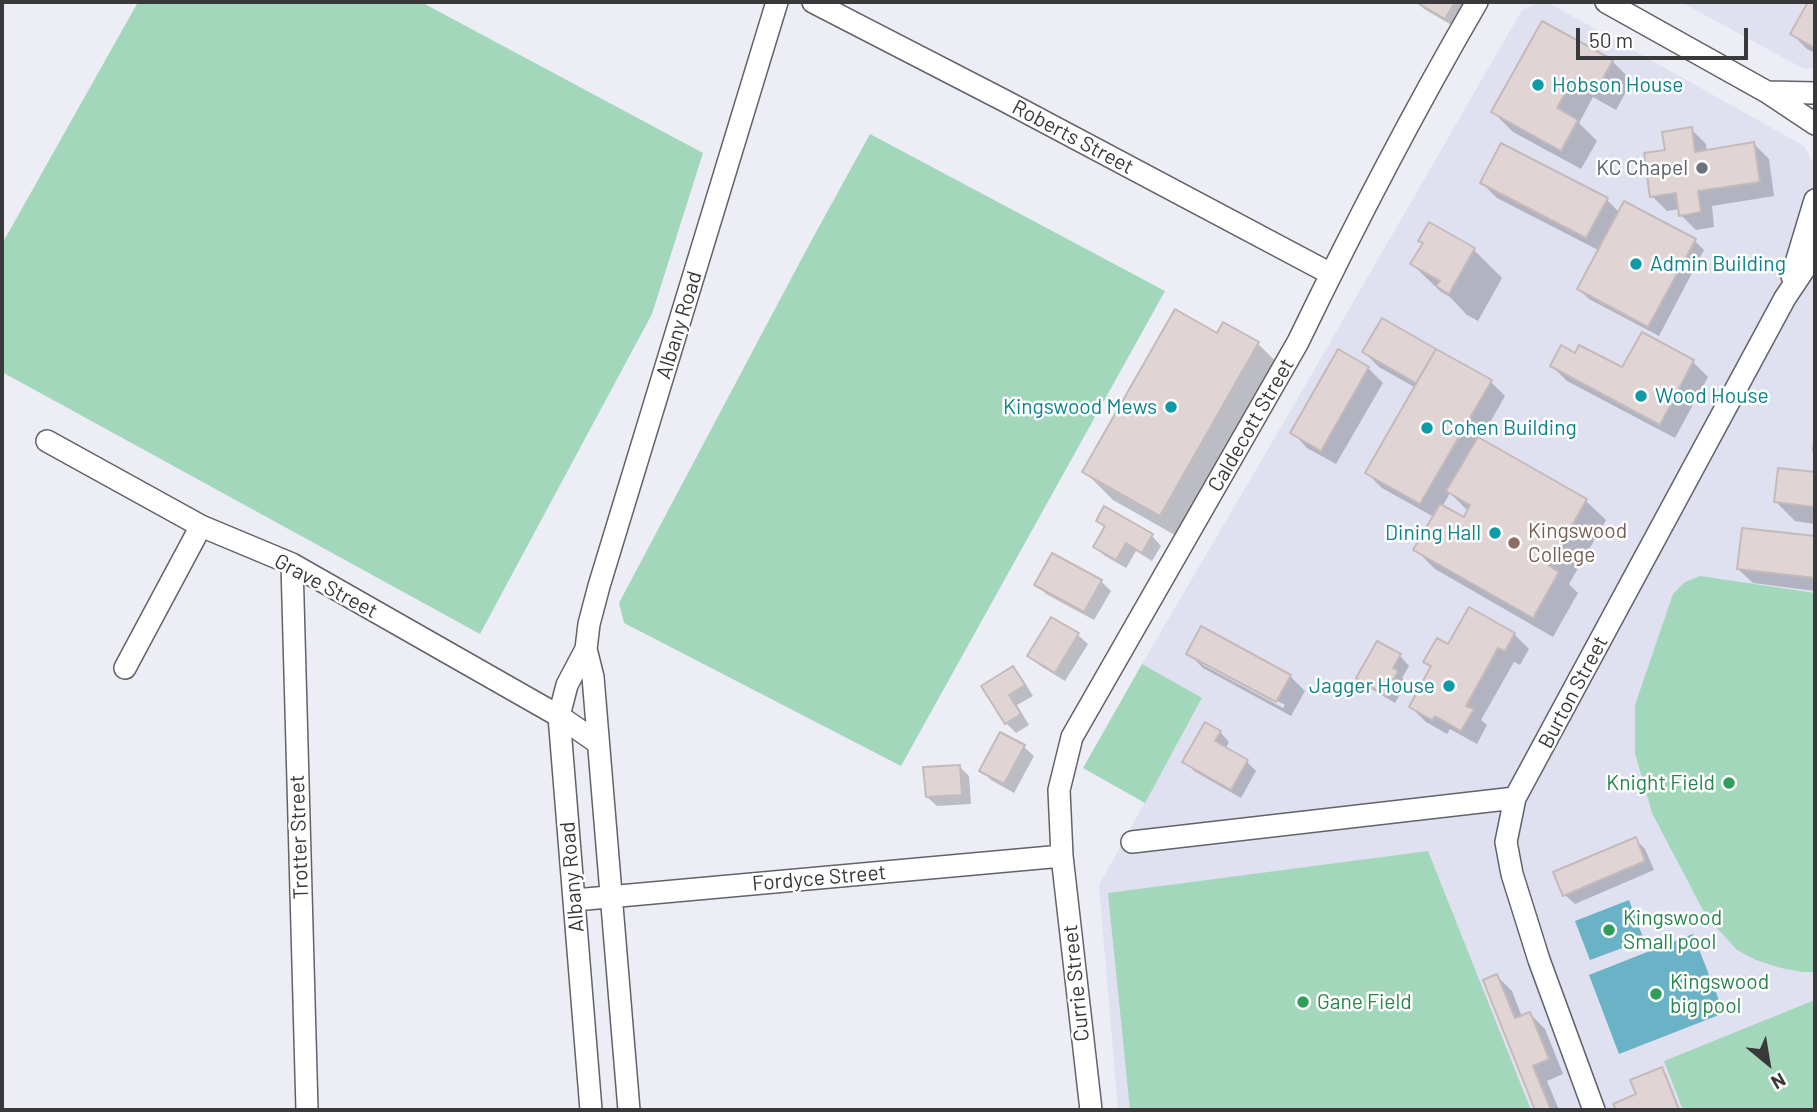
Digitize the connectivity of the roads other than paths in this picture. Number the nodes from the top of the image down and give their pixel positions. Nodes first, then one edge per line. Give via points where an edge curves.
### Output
1 (777, 2) edge
2 (813, 2) edge
3 (1478, 2) edge
4 (1606, 2) edge
5 (1767, 92) junction
6 (1815, 93) edge
7 (1815, 124) edge
8 (1815, 200) edge
9 (1815, 253) edge
10 (1331, 274) junction
11 (1785, 298) junction
12 (47, 441) dead end
13 (201, 526) junction
14 (292, 564) junction
15 (586, 649) junction
16 (125, 668) dead end
17 (559, 716) junction
18 (598, 743) junction
19 (1516, 799) junction
20 (1132, 842) dead end
21 (1062, 856) junction
22 (611, 896) junction
23 (575, 900) junction
24 (307, 1110) edge
25 (591, 1110) edge
26 (629, 1110) edge
27 (1091, 1110) edge
28 (1594, 1110) edge

1 - 15 street, Albany Road via 599,586
2 - 10 street, Roberts Street
3 - 10 street, Caldecott Street
4 - 5 street
5 - 6 street
5 - 7 street
8 - 11 street, Burton Street
9 - 11 street, Burton Street
10 - 21 street, Caldecott Street via 1298,342 1072,737 1059,790
11 - 19 street, Burton Street
12 - 13 street, Grave Street
13 - 14 street, Grave Street
13 - 16 street
14 - 17 street, Grave Street
14 - 24 street, Trotter Street
15 - 17 street, Albany Road via 567,685
15 - 18 street, Albany Road
17 - 18 street, Grave Street
17 - 23 street, Albany Road
18 - 22 street, Albany Road
19 - 20 street
19 - 28 street, Burton Street via 1506,842 1512,874
21 - 22 street, Fordyce Street
21 - 27 street, Currie Street
22 - 23 street, Fordyce Street
22 - 26 street, Albany Road
23 - 25 street, Albany Road

